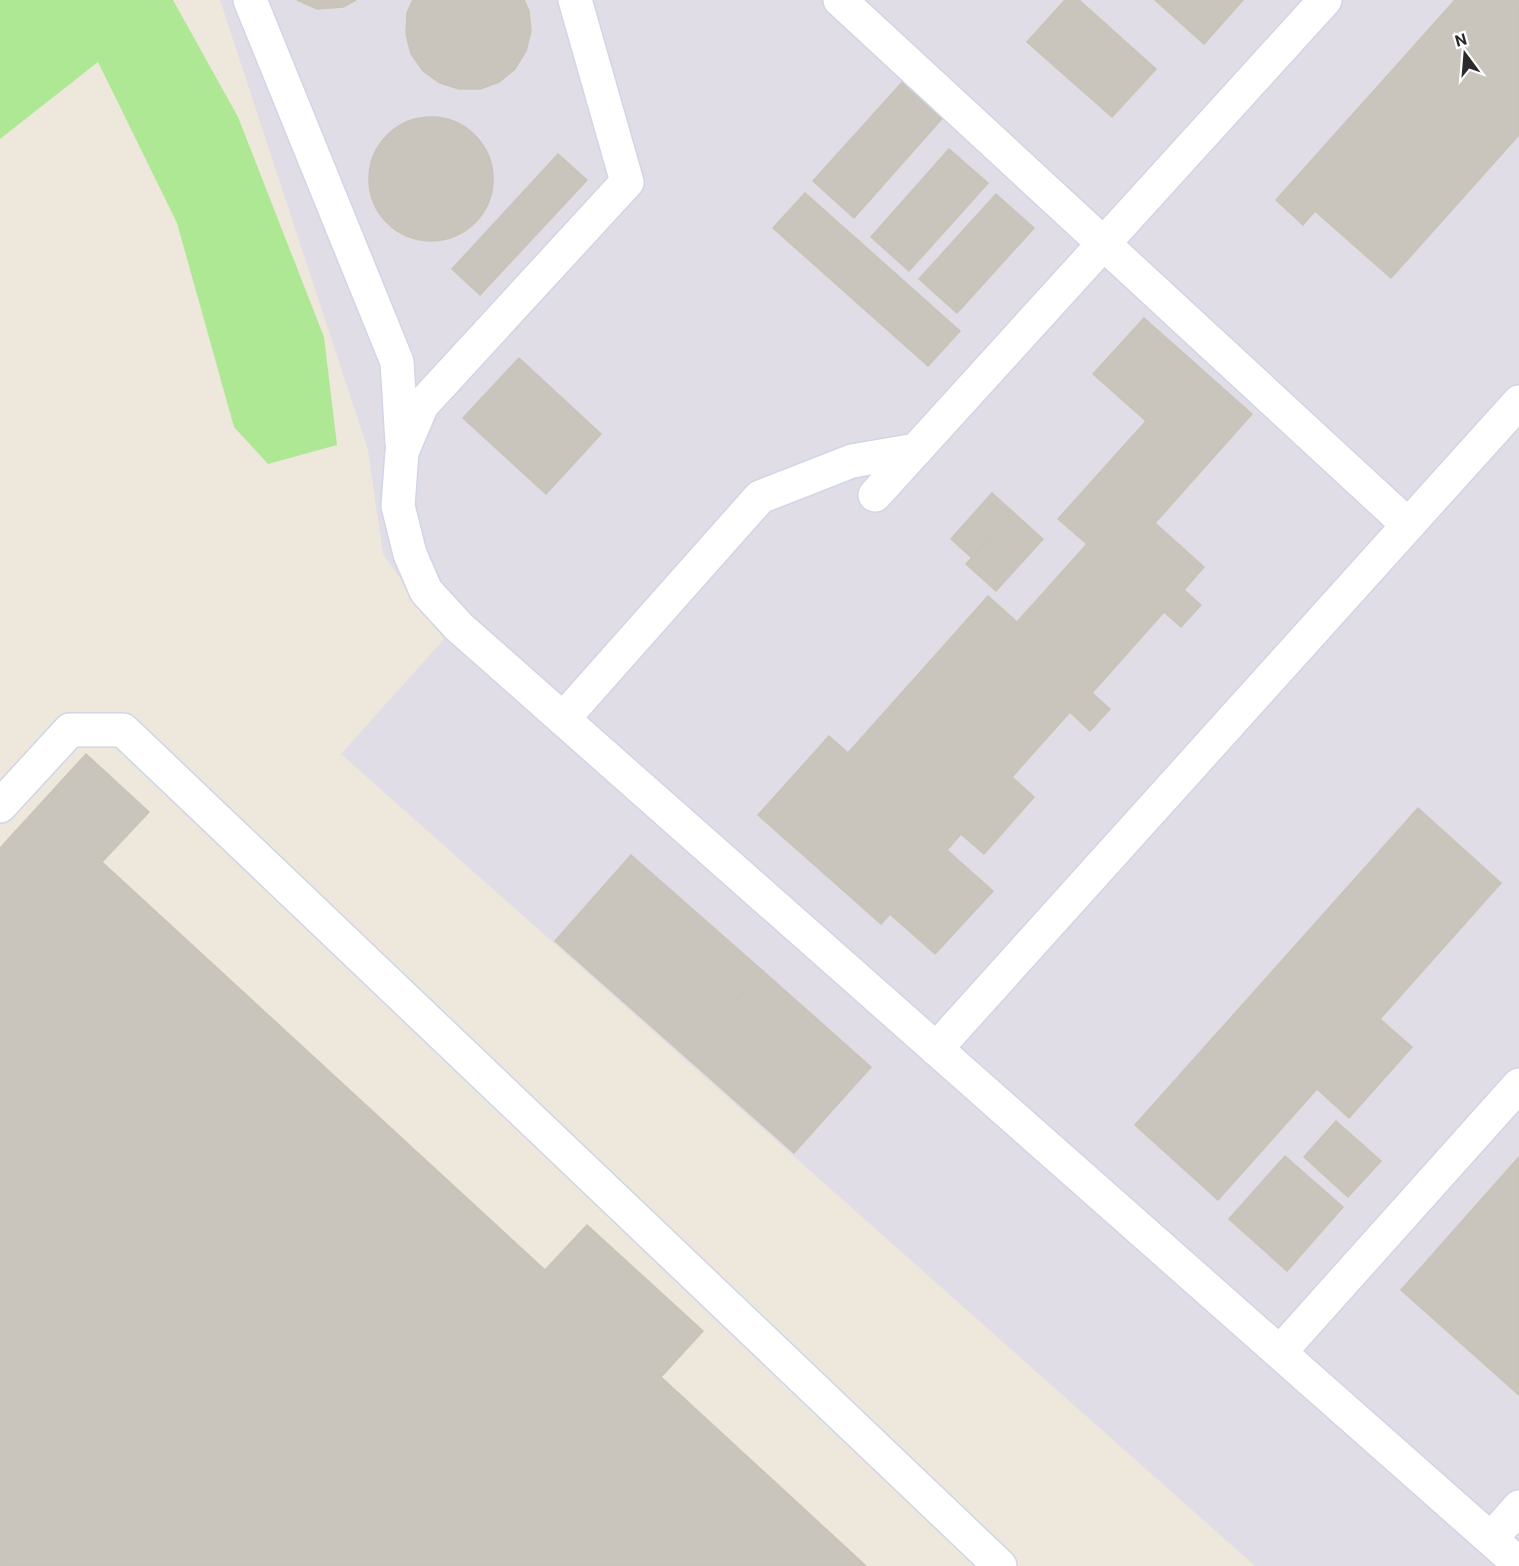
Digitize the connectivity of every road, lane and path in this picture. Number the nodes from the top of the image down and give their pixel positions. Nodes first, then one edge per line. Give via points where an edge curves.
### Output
1 (250, 0) edge
2 (575, 0) edge
3 (840, 0) edge
4 (1324, 0) edge
5 (1104, 244) junction
6 (1519, 402) edge
7 (916, 450) junction
8 (402, 452) junction
9 (875, 495) dead end
10 (1408, 525) junction
11 (563, 719) junction
12 (0, 806) edge
13 (936, 1048) junction
14 (1519, 1085) edge
15 (1280, 1353) junction
16 (1519, 1507) edge
17 (1491, 1539) junction
18 (1519, 1564) edge
19 (1000, 1566) edge

1 - 8 lane via 397,362
2 - 8 lane via 627,182 422,405
3 - 5 lane
4 - 5 lane
5 - 7 lane
5 - 10 lane
6 - 10 lane
7 - 9 lane
7 - 11 lane via 852,461 760,497
8 - 11 lane via 398,506 410,554 426,591 459,627
10 - 13 lane
11 - 13 lane
12 - 19 lane via 70,730 123,730
13 - 15 lane
14 - 15 lane
15 - 17 lane
16 - 17 lane
17 - 18 lane

